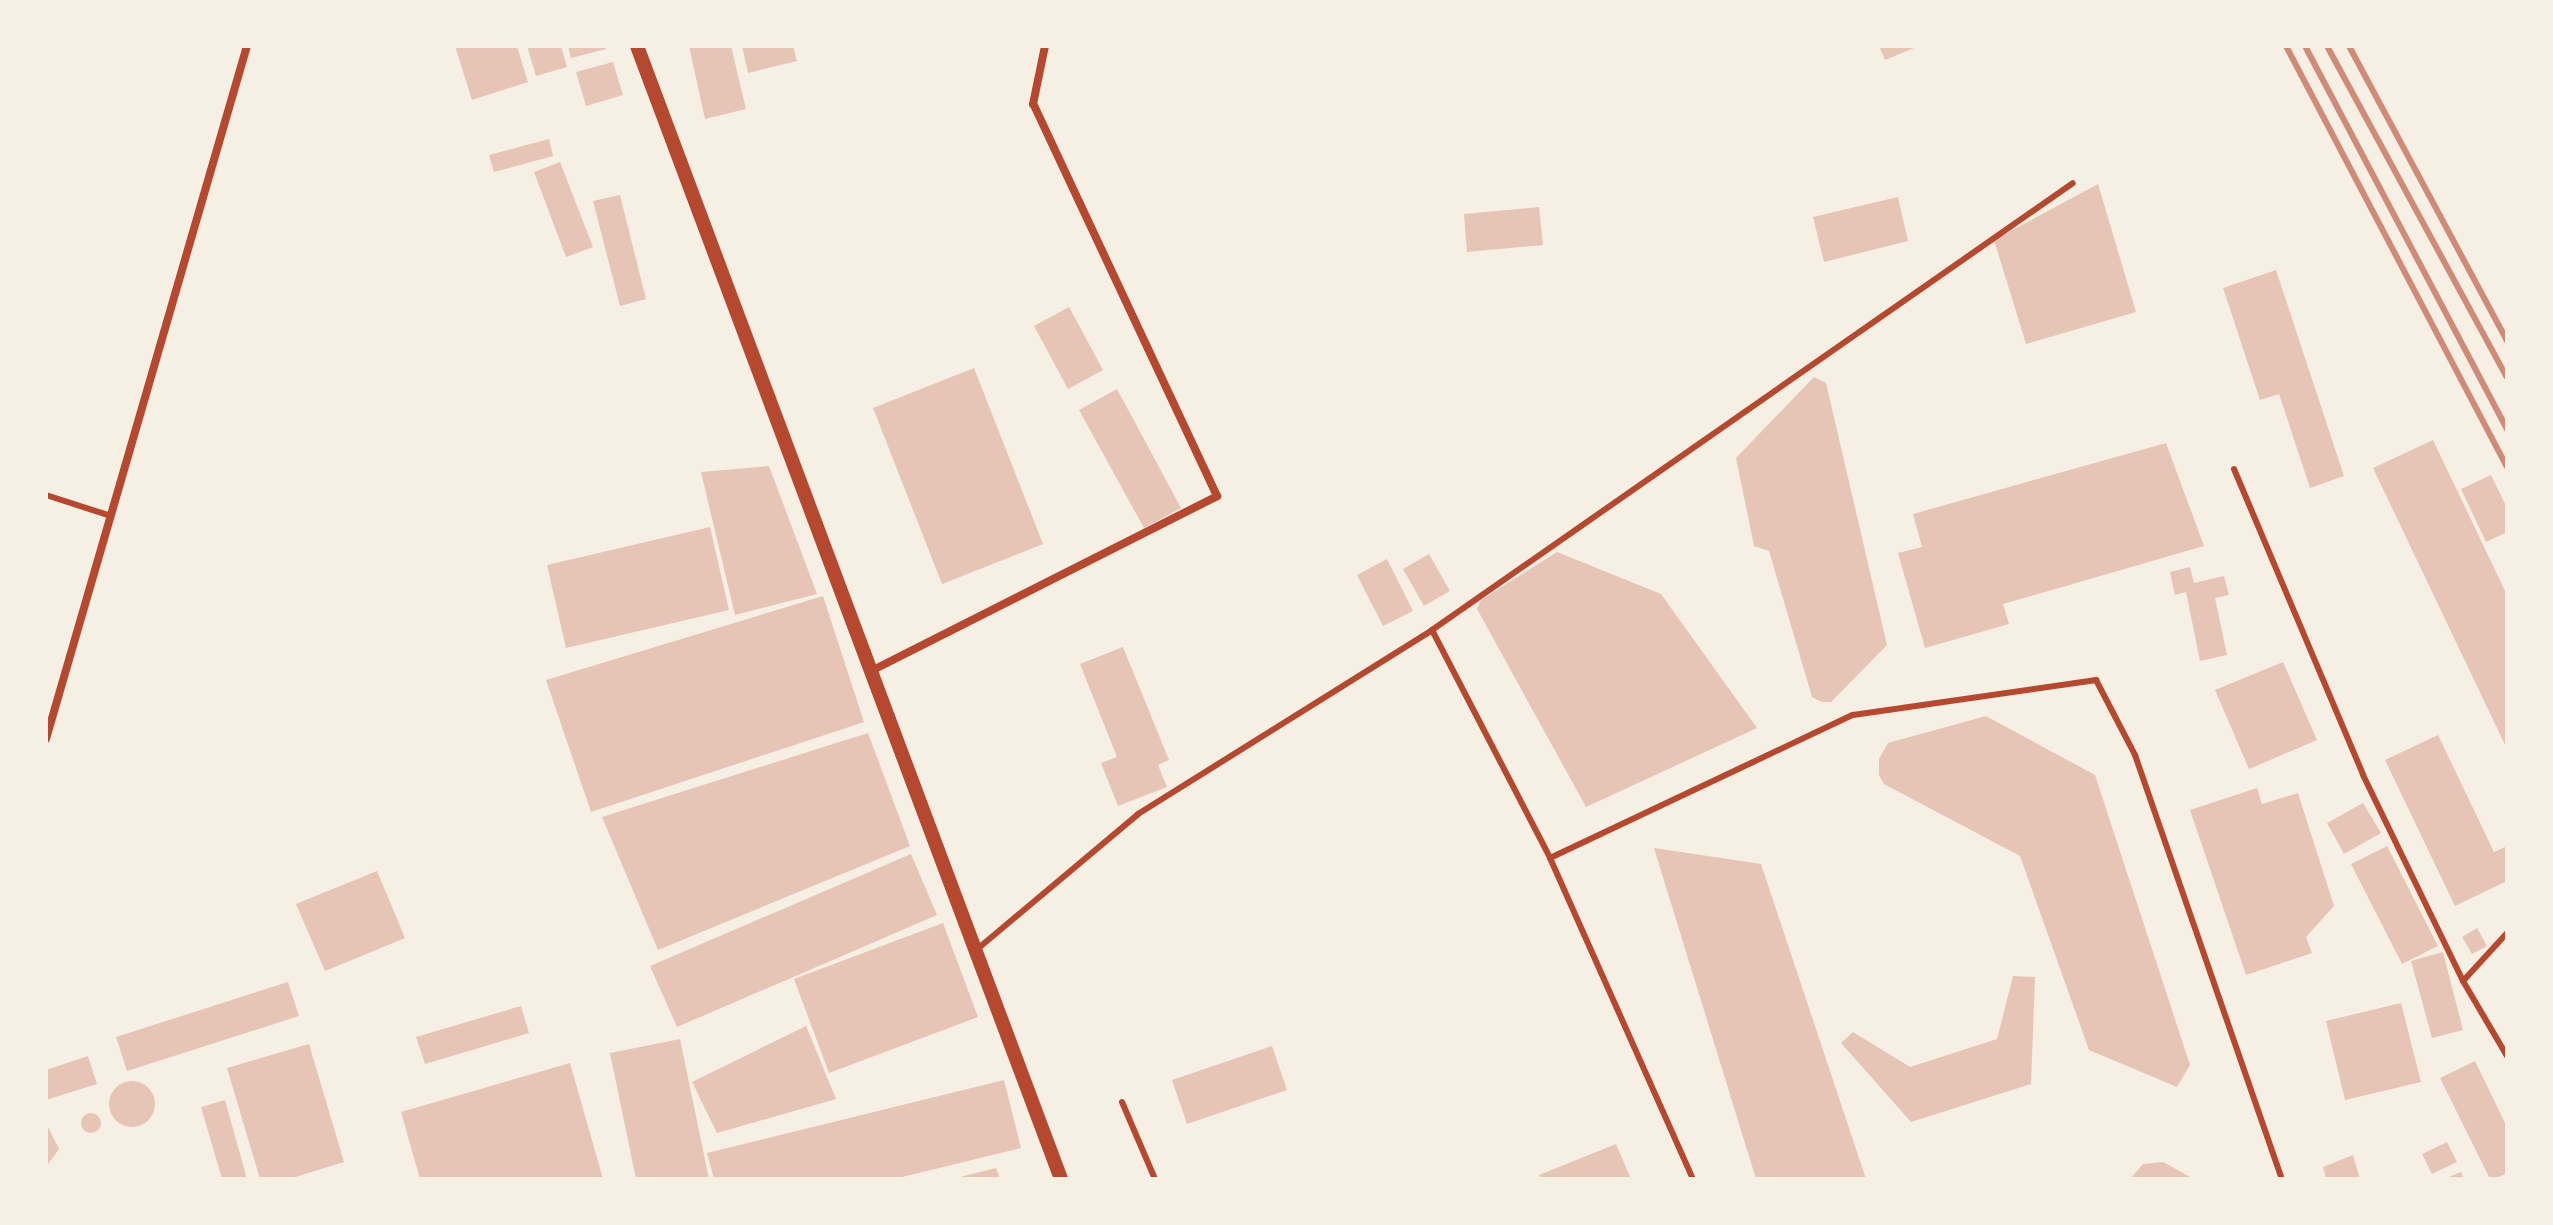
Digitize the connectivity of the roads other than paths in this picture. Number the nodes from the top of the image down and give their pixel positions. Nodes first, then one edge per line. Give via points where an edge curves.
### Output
1 (247, 46) edge
2 (637, 46) edge
3 (1045, 46) edge
4 (2073, 183) dead end
5 (2234, 469) dead end
6 (46, 495) edge
7 (111, 516) junction
8 (1432, 630) junction
9 (871, 671) junction
10 (46, 739) edge
11 (1550, 858) junction
12 (2507, 933) edge
13 (975, 951) junction
14 (2463, 981) junction
15 (2507, 1056) edge
16 (1122, 1102) dead end
17 (1061, 1179) edge
18 (1155, 1179) edge
19 (1693, 1179) edge
20 (2282, 1179) edge

1 - 7 street
2 - 9 street
3 - 9 street via 1033,104 1217,496
4 - 8 lane
5 - 14 lane via 2363,775 2427,897
6 - 7 lane
7 - 10 street
8 - 11 lane
8 - 13 lane via 1138,814
9 - 13 street
11 - 19 lane
11 - 20 lane via 1853,715 2096,680 2135,755
12 - 14 lane
13 - 17 street
14 - 15 lane
16 - 18 lane

